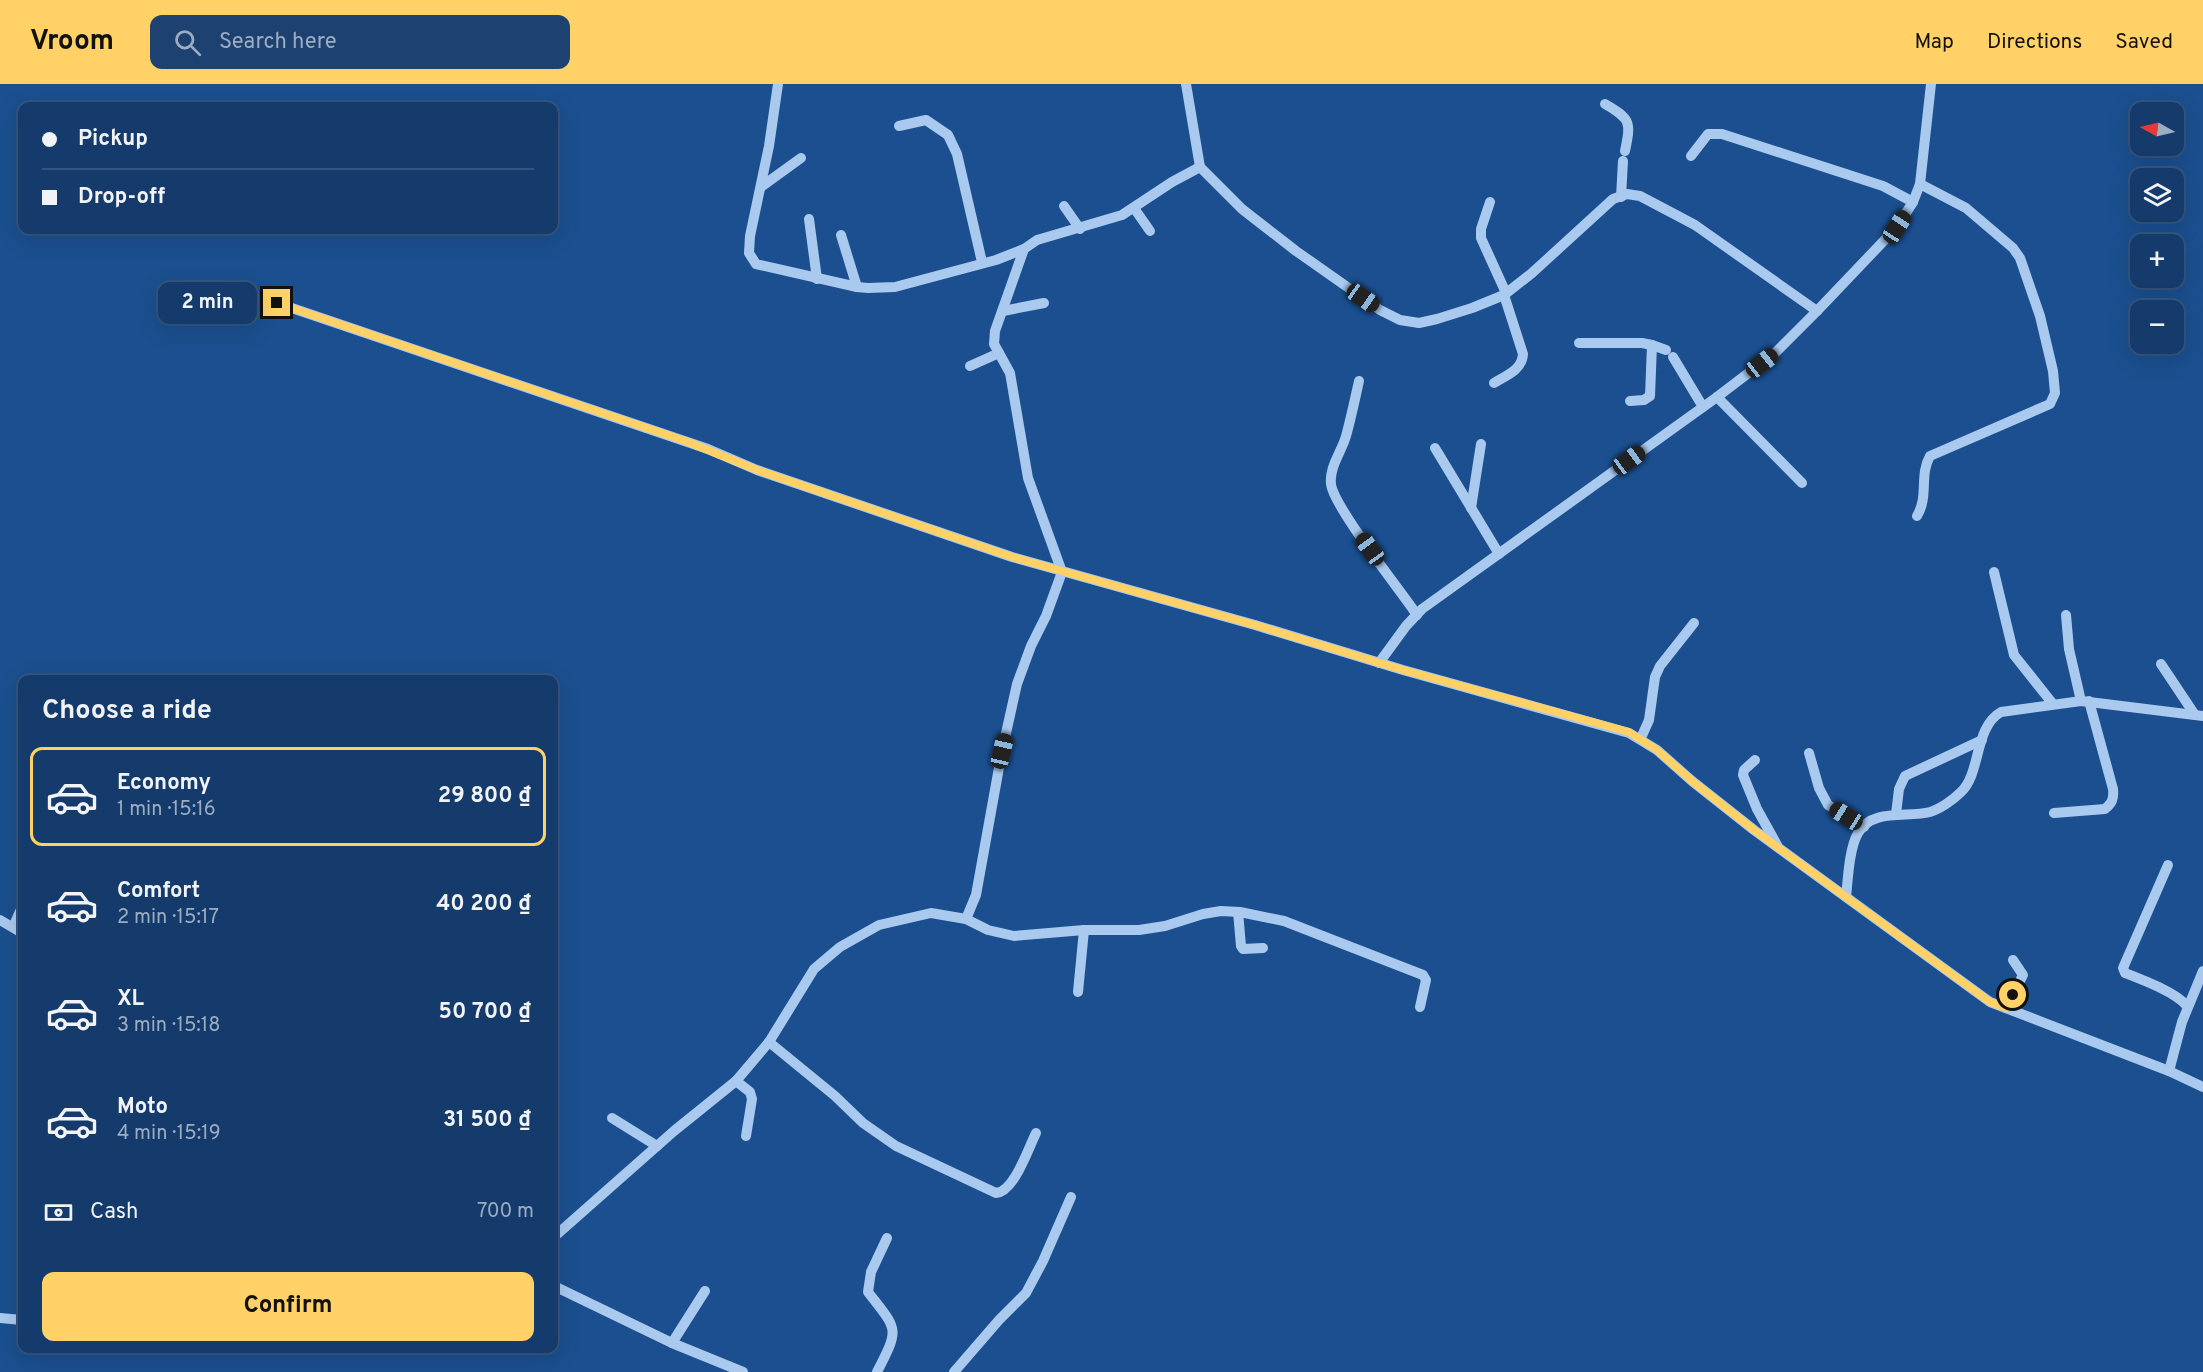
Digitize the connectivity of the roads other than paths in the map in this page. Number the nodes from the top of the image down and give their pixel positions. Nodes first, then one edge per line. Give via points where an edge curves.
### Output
1 (778, 84) edge
2 (1186, 84) edge
3 (1931, 84) edge
4 (1605, 104) dead end
5 (899, 126) dead end
6 (1691, 156) dead end
7 (801, 158) dead end
8 (1200, 167) junction
9 (1920, 184) junction
10 (761, 187) junction
11 (1621, 196) junction
12 (1490, 202) dead end
13 (1913, 202) junction
14 (1064, 206) dead end
15 (1134, 208) junction
16 (809, 219) dead end
17 (1080, 229) junction
18 (1150, 231) dead end
19 (841, 235) dead end
20 (1024, 249) junction
21 (982, 262) junction
22 (816, 279) junction
23 (857, 287) junction
24 (1505, 294) junction
25 (277, 303) dead end
26 (1044, 303) dead end
27 (1003, 311) junction
28 (1817, 311) junction
29 (1579, 343) dead end
30 (1652, 345) junction
31 (999, 352) junction
32 (970, 366) dead end
33 (1359, 381) dead end
34 (1494, 382) dead end
35 (1717, 397) junction
36 (1630, 401) dead end
37 (1703, 407) junction
38 (1481, 444) dead end
39 (1435, 448) dead end
40 (1802, 483) dead end
41 (1471, 508) junction
42 (1917, 516) dead end
43 (1499, 554) junction
44 (1062, 572) junction
45 (1994, 572) dead end
46 (1418, 615) junction
47 (2066, 615) dead end
48 (1694, 623) dead end
49 (1379, 663) junction
50 (2161, 663) dead end
51 (2085, 701) junction
52 (2053, 704) junction
53 (2199, 715) edge
54 (1641, 738) junction
55 (1982, 740) junction
56 (1809, 753) dead end
57 (1755, 760) dead end
58 (2054, 813) dead end
59 (1896, 814) junction
60 (1864, 827) junction
61 (1779, 848) junction
62 (2168, 865) dead end
63 (1846, 897) junction
64 (1238, 912) junction
65 (966, 919) junction
66 (0, 920) edge
67 (18, 930) edge
68 (1084, 930) junction
69 (1263, 948) dead end
70 (2013, 960) dead end
71 (2203, 971) edge
72 (1078, 992) dead end
73 (2187, 1006) junction
74 (1420, 1007) dead end
75 (2006, 1008) junction
76 (769, 1042) junction
77 (2169, 1071) junction
78 (736, 1080) junction
79 (2203, 1087) edge
80 (612, 1118) dead end
81 (1036, 1133) dead end
82 (746, 1136) dead end
83 (657, 1146) junction
84 (1071, 1197) dead end
85 (558, 1233) edge
86 (887, 1238) dead end
87 (558, 1288) edge
88 (705, 1291) dead end
89 (0, 1318) edge
90 (18, 1320) edge
91 (672, 1343) junction
92 (744, 1372) edge
93 (877, 1372) edge
94 (954, 1372) edge

1 - 10 street
2 - 8 street
3 - 9 street
4 - 11 street via 1628,120
5 - 21 street via 926,120 948,135 957,154
6 - 13 street via 1708,134 1722,134 1883,186
7 - 10 street
8 - 15 street
8 - 24 street via 1242,209 1296,251 1400,320 1437,320
9 - 13 street
9 - 42 street via 1966,208 2020,258 2040,316 2055,385 2050,404 1930,456 1925,470 1923,506
10 - 22 street via 750,236 751,259 756,264
11 - 24 street
11 - 28 street via 1640,196 1695,225
12 - 24 street via 1481,238
13 - 28 street via 1897,227
14 - 17 street
15 - 17 street
15 - 18 street
16 - 22 street
17 - 20 street via 1038,240
19 - 23 street
20 - 21 street
20 - 27 street
21 - 23 street via 895,287
22 - 23 street
24 - 34 street via 1523,354 1519,368
25 - 44 street
26 - 27 street
27 - 31 street via 995,331 994,344
28 - 35 street via 1776,351
29 - 30 street
30 - 36 street via 1650,396
30 - 37 street via 1669,353
31 - 32 street
31 - 44 street via 1010,373 1028,478
33 - 46 street via 1347,435 1330,483 1347,516
35 - 37 street
35 - 40 street
37 - 43 street
38 - 41 street
39 - 41 street
41 - 43 street
43 - 46 street
44 - 49 street
44 - 65 street via 1017,684 976,895
45 - 52 street via 2014,655
46 - 49 street
47 - 51 street via 2069,649
48 - 54 street via 1660,666 1652,688 1649,720
49 - 54 street
50 - 53 street
51 - 52 street
51 - 53 street
51 - 58 street via 2114,798 2105,809
52 - 55 street via 2001,712 1992,717
54 - 61 street
55 - 59 street via 1905,776
55 - 59 street via 1962,791 1928,813
56 - 60 street via 1828,805
57 - 61 street via 1743,775
59 - 60 street
60 - 63 street via 1853,844
61 - 63 street
62 - 73 street via 2123,968 2125,973
63 - 75 street via 1990,1002
64 - 68 street via 1203,914 1139,930
64 - 69 street via 1241,946
64 - 74 street via 1284,921 1424,975 1426,987
65 - 68 street via 988,930 1014,936
65 - 76 street via 931,913 879,925 840,947 814,969
66 - 67 street
68 - 72 street
70 - 75 street via 2023,975
71 - 73 street
73 - 77 street
75 - 77 street
76 - 78 street
76 - 81 street via 863,1124 896,1146 996,1194 1010,1186
77 - 79 street
78 - 82 street via 752,1099
78 - 83 street
80 - 83 street
83 - 85 street
84 - 94 street via 1026,1293
86 - 93 street via 868,1292 894,1331
87 - 91 street
88 - 91 street
89 - 90 street
91 - 92 street

